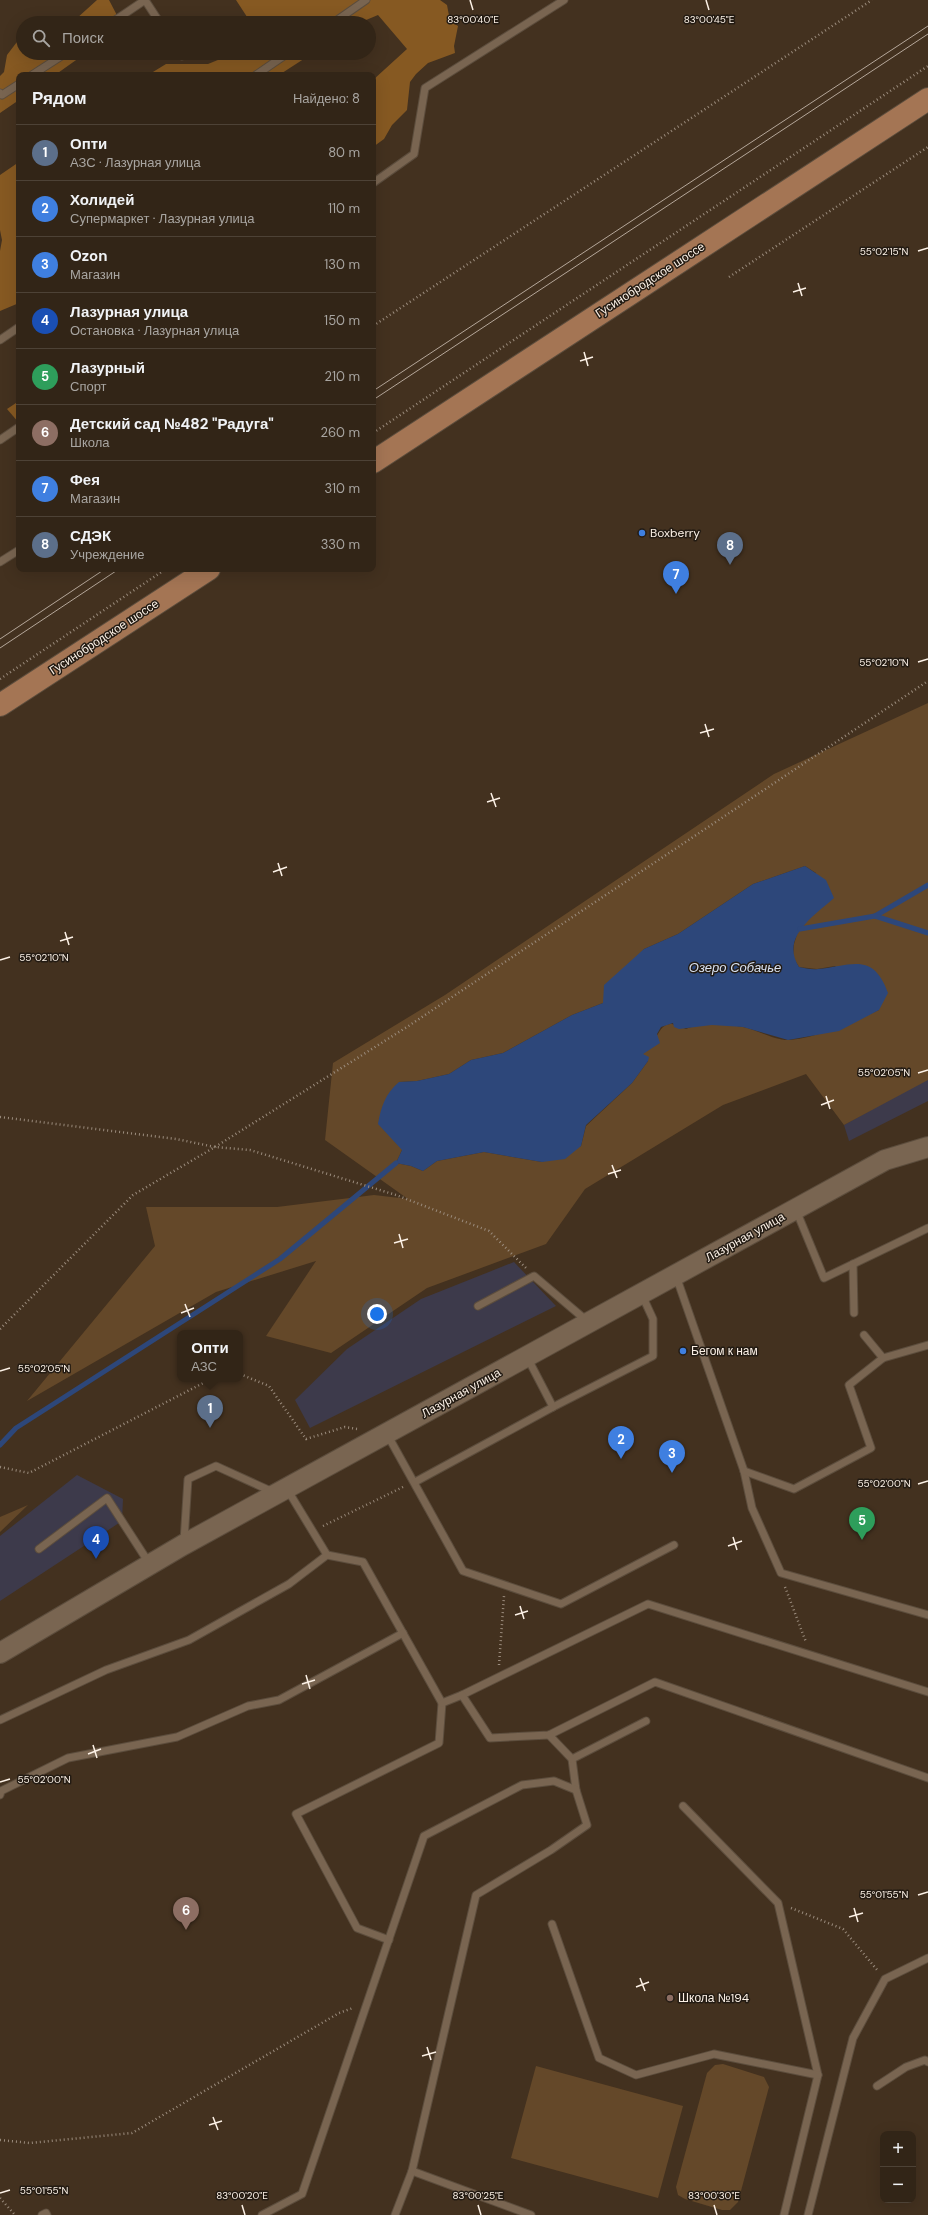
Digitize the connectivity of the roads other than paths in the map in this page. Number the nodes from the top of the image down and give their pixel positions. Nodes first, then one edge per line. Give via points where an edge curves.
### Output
1 (145, 0) edge
2 (366, 0) edge
3 (564, 0) edge
4 (121, 16) edge
5 (155, 16) edge
6 (343, 16) edge
7 (55, 60) edge
8 (278, 60) edge
9 (37, 72) edge
10 (260, 72) edge
11 (16, 86) edge
12 (0, 93) edge
13 (928, 99) edge
14 (376, 181) edge
15 (16, 329) edge
16 (0, 340) edge
17 (16, 429) edge
18 (0, 440) edge
19 (376, 460) edge
20 (16, 552) edge
21 (0, 562) edge
22 (204, 572) edge
23 (0, 705) edge
24 (928, 1148) edge
25 (796, 1209) junction
26 (928, 1228) edge
27 (853, 1264) junction
28 (676, 1275) junction
29 (642, 1294) junction
30 (478, 1306) dead end
31 (854, 1313) dead end
32 (589, 1323) junction
33 (864, 1335) dead end
34 (928, 1345) edge
35 (527, 1357) junction
36 (883, 1358) junction
37 (553, 1407) junction
38 (387, 1433) junction
39 (744, 1470) junction
40 (415, 1482) junction
41 (282, 1491) junction
42 (674, 1544) dead end
43 (184, 1545) junction
44 (39, 1549) dead end
45 (327, 1555) junction
46 (150, 1565) junction
47 (928, 1615) edge
48 (403, 1633) junction
49 (0, 1653) edge
50 (928, 1692) edge
51 (462, 1695) junction
52 (442, 1703) junction
53 (0, 1720) edge
54 (646, 1721) dead end
55 (549, 1735) junction
56 (572, 1760) junction
57 (928, 1778) edge
58 (576, 1790) junction
59 (0, 1795) edge
60 (683, 1806) dead end
61 (552, 1924) dead end
62 (389, 1940) junction
63 (928, 1958) edge
64 (928, 2062) edge
65 (818, 2075) junction
66 (877, 2086) dead end
67 (412, 2171) junction
68 (42, 2215) edge
69 (48, 2215) edge
70 (262, 2215) edge
71 (395, 2215) edge
72 (531, 2215) edge
73 (784, 2215) edge
74 (808, 2215) edge

1 - 4 lane
1 - 5 lane
2 - 6 lane
3 - 14 lane via 425,88 414,154
7 - 9 lane
8 - 10 lane
11 - 12 lane via 2,95
13 - 19 main road, Гусинобродское шоссе
15 - 16 lane
17 - 18 lane
20 - 21 lane
22 - 23 main road, Гусинобродское шоссе
24 - 25 street, Лазурная улица via 886,1160
25 - 27 lane via 824,1278
25 - 28 street, Лазурная улица
26 - 27 lane
27 - 31 lane
28 - 29 street, Лазурная улица
28 - 39 lane
29 - 32 street, Лазурная улица
29 - 37 lane via 653,1319 653,1356
30 - 32 lane via 534,1276
32 - 35 street, Лазурная улица
33 - 36 lane
34 - 36 lane
35 - 37 lane
35 - 38 street, Лазурная улица
36 - 39 lane via 849,1385 871,1448 794,1489
37 - 40 lane
38 - 40 lane
38 - 41 street, Лазурная улица
39 - 47 lane via 752,1508 781,1573
40 - 42 lane via 463,1571 561,1604
41 - 43 street, Лазурная улица
41 - 43 lane via 216,1466 188,1479
41 - 45 lane
43 - 46 street, Лазурная улица
44 - 46 lane via 107,1498
45 - 48 lane via 363,1562
45 - 53 lane via 289,1584 189,1640 106,1670
46 - 49 street, Лазурная улица
48 - 52 lane
48 - 59 lane via 279,1700 248,1706 177,1737 68,1758 1,1792
50 - 51 lane via 648,1604
51 - 52 lane
51 - 55 lane via 490,1738
52 - 62 lane via 439,1743 296,1814 357,1928
54 - 56 lane
55 - 56 lane
55 - 57 lane via 655,1682
56 - 58 lane
58 - 62 lane via 554,1781 522,1784 424,1836
58 - 67 lane via 587,1825 476,1895
60 - 65 lane via 778,1903
61 - 65 lane via 599,2058 636,2076 714,2054
62 - 70 lane via 302,2194
63 - 74 lane via 885,1979 853,2038
64 - 66 lane via 925,2060 906,2067
65 - 73 lane
67 - 71 lane
67 - 72 lane
68 - 69 lane

